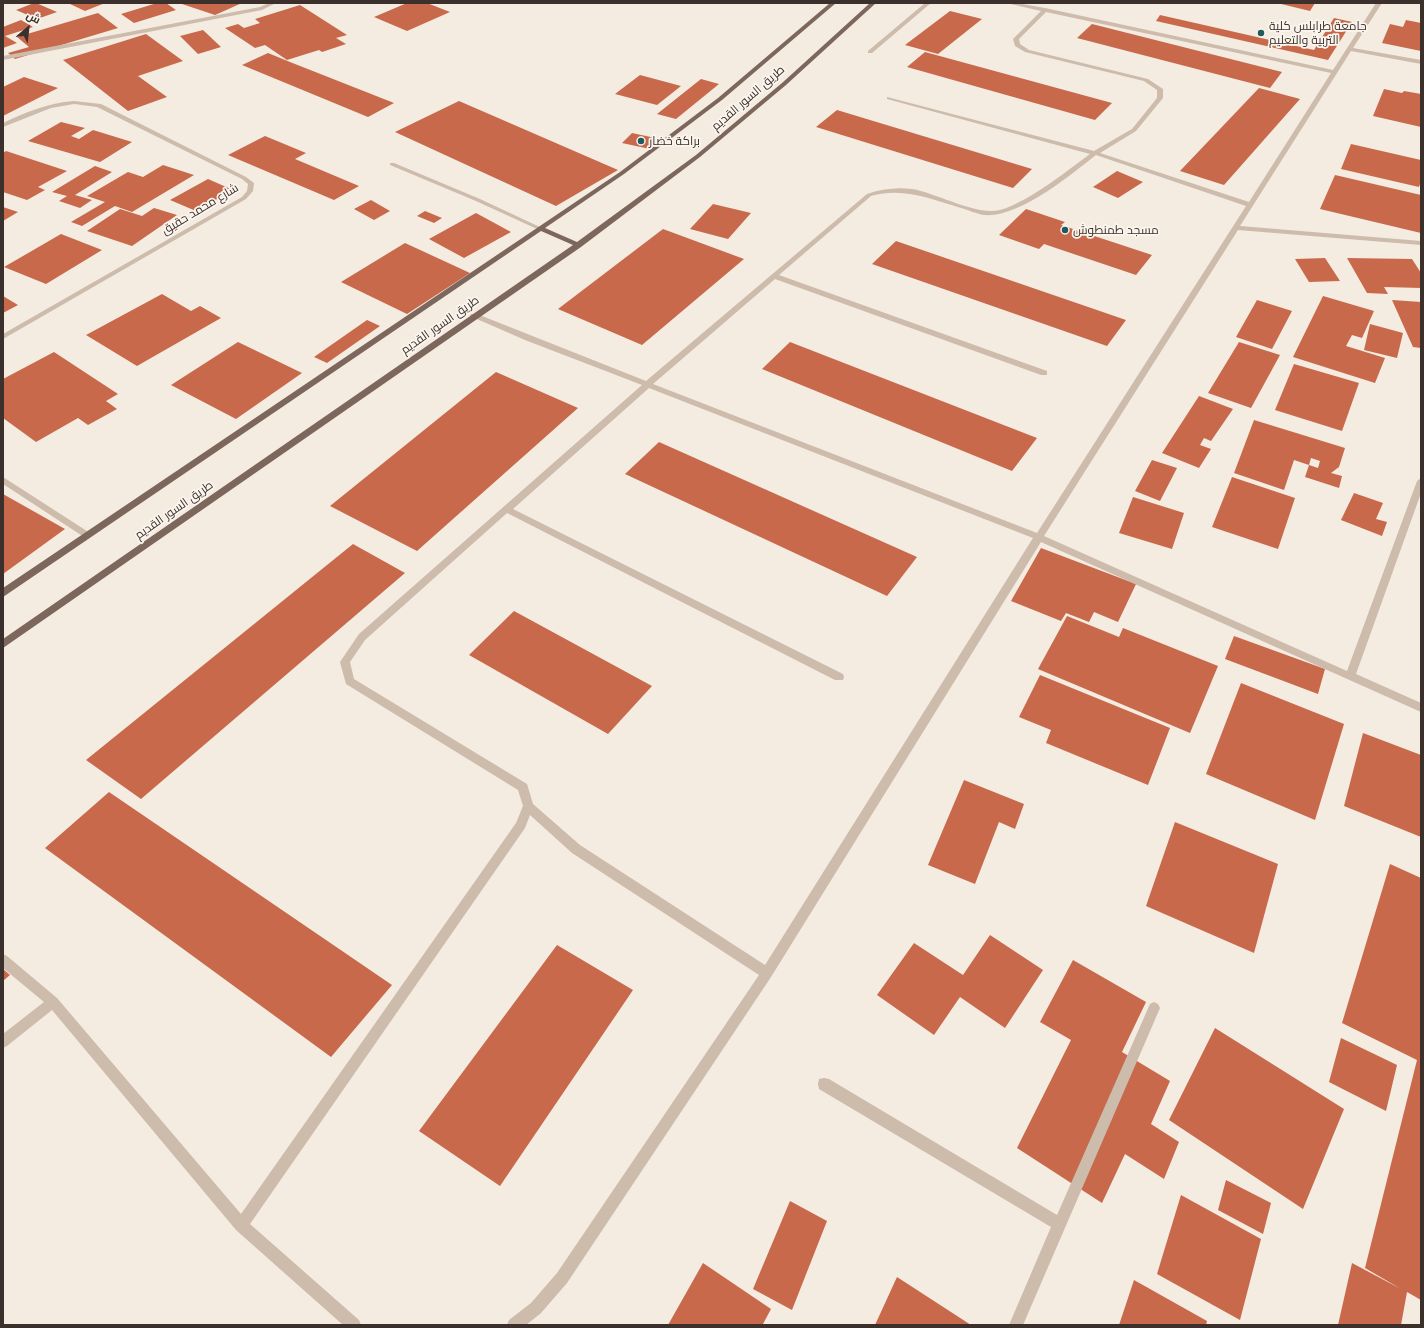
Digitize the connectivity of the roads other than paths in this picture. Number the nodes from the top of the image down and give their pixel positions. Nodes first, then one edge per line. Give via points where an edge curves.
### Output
1 (274, 3) edge
2 (833, 3) edge
3 (873, 3) edge
4 (928, 3) edge
5 (1009, 3) edge
6 (1379, 3) edge
7 (1045, 10) junction
8 (1350, 48) junction
9 (870, 52) dead end
10 (3, 58) edge
11 (1421, 62) edge
12 (1335, 72) junction
13 (889, 98) dead end
14 (3, 125) edge
15 (1095, 154) junction
16 (392, 164) dead end
17 (1250, 205) junction
18 (539, 228) junction
19 (1235, 228) junction
20 (1421, 243) edge
21 (578, 245) junction
22 (774, 276) junction
23 (474, 316) junction
24 (3, 337) edge
25 (1044, 373) dead end
26 (647, 385) junction
27 (3, 480) edge
28 (1421, 481) edge
29 (506, 509) junction
30 (88, 535) junction
31 (1039, 537) junction
32 (3, 593) edge
33 (3, 644) edge
34 (839, 677) dead end
35 (1350, 677) junction
36 (1421, 708) edge
37 (528, 806) junction
38 (3, 960) edge
39 (767, 973) junction
40 (53, 1002) junction
41 (1154, 1008) dead end
42 (3, 1042) edge
43 (824, 1084) dead end
44 (1060, 1224) junction
45 (241, 1225) junction
46 (354, 1325) edge
47 (514, 1325) edge
48 (1016, 1325) edge

1 - 10 street via 262,8
2 - 18 main road, طريق السور القديم via 675,134
3 - 21 main road, طريق السور القديم via 784,84 698,156
4 - 9 street
5 - 7 street
6 - 8 street
7 - 12 street
7 - 15 street via 1016,39 1018,45 1027,51 1146,80 1160,89 1160,98 1134,130
8 - 11 street
8 - 12 street
12 - 17 street
13 - 15 street
14 - 24 street, شارع محمد حقيق via 28,113 60,103 86,102 99,105 244,178 250,183 250,191 244,198
15 - 17 street
15 - 22 street via 1024,202 1001,212 984,214 912,192 883,191 869,195
16 - 18 street
17 - 19 street
18 - 21 main road
18 - 30 main road, طريق السور القديم
19 - 20 street
19 - 31 street
21 - 23 main road, طريق السور القديم
22 - 25 street
22 - 26 street
23 - 26 street
23 - 33 main road, طريق السور القديم
26 - 29 street
26 - 31 street
27 - 30 street
28 - 35 street
29 - 34 street
29 - 37 street via 362,637 345,662 350,681 523,787
30 - 32 main road, طريق السور القديم
31 - 35 street
31 - 39 street
35 - 36 street
37 - 39 street via 576,849
37 - 45 street via 521,825
38 - 40 street
39 - 47 street via 562,1278 536,1308
40 - 42 street
40 - 45 street
41 - 44 street
43 - 44 street
44 - 48 street
45 - 46 street

